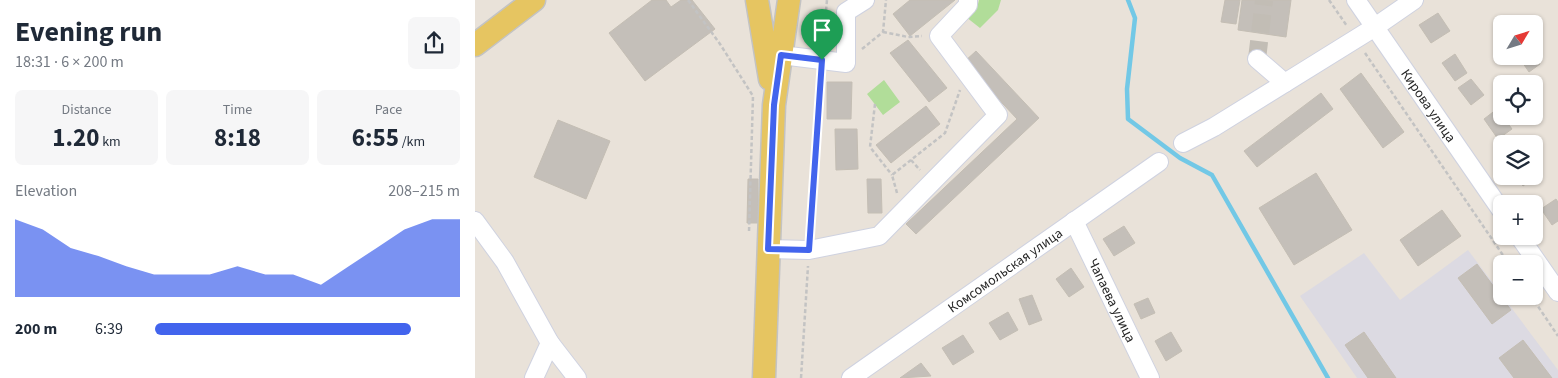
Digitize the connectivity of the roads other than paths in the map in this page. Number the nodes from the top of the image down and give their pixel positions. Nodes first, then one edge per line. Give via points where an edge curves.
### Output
1 (534, 0) edge
2 (744, 0) edge
3 (757, 0) edge
4 (789, 0) edge
5 (865, 0) edge
6 (968, 0) edge
7 (1356, 0) edge
8 (1414, 0) edge
9 (762, 23) junction
10 (1375, 27) junction
11 (475, 45) edge
12 (781, 55) junction
13 (1257, 60) dead end
14 (1285, 83) junction
15 (774, 105) junction
16 (1183, 143) dead end
17 (1159, 162) dead end
18 (1493, 198) edge
19 (475, 221) edge
20 (1074, 222) junction
21 (1525, 245) edge
22 (768, 249) junction
23 (1558, 292) edge
24 (550, 343) junction
25 (534, 378) edge
26 (577, 378) edge
27 (764, 378) edge
28 (851, 378) edge
29 (1150, 378) edge

1 - 11 main road
2 - 9 main road
3 - 9 main road
4 - 12 main road
5 - 12 street via 846,12 846,63
6 - 22 street via 968,6 939,36 998,115 879,236 809,250
7 - 10 street, Кирова улица
8 - 10 street
9 - 15 main road
10 - 14 street
10 - 18 street, Кирова улица
12 - 15 main road
13 - 14 street
14 - 16 street
15 - 22 main road
17 - 20 street, Комсомольская улица
19 - 24 street via 505,262
20 - 28 street, Комсомольская улица
20 - 29 street, Чапаева улица
21 - 23 street
22 - 27 main road
24 - 25 street
24 - 26 street

